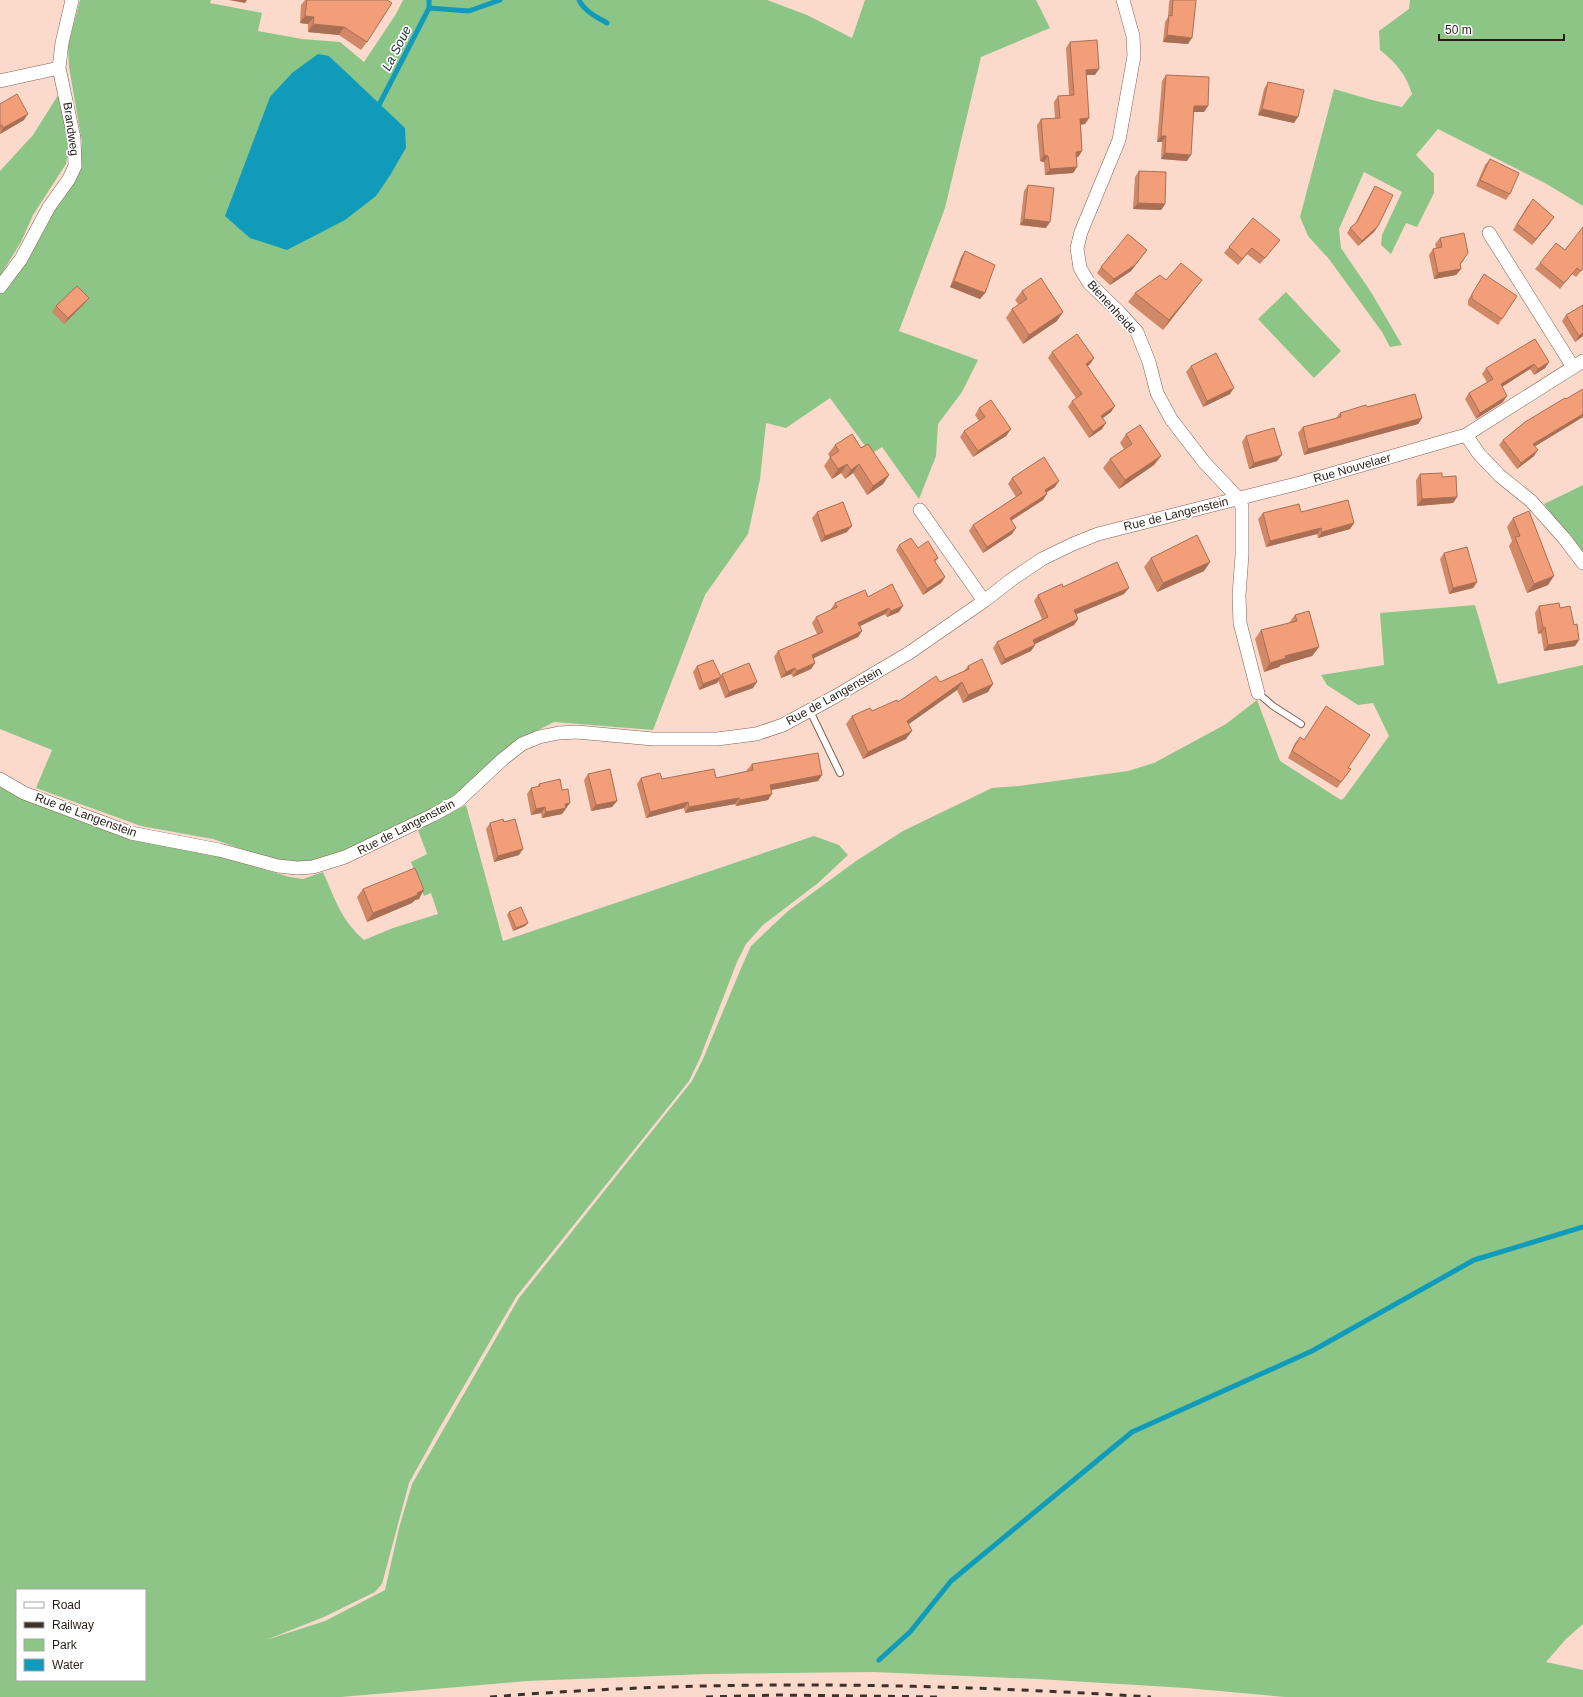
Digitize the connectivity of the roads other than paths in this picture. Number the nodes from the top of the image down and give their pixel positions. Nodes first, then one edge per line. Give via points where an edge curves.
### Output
1 (72, 0) edge
2 (1123, 0) edge
3 (59, 68) junction
4 (0, 81) edge
5 (1489, 232) dead end
6 (0, 287) edge
7 (1578, 364) edge
8 (1466, 435) junction
9 (1238, 498) junction
10 (920, 510) dead end
11 (1583, 563) edge
12 (984, 601) junction
13 (1258, 693) joint
14 (810, 711) junction
15 (1301, 724) dead end
16 (840, 773) dead end
17 (0, 779) edge

1 - 3 street, Brandweg
2 - 9 street, Bienenheide via 1133,36 1134,56 1119,140 1081,232 1077,248 1080,268 1089,283 1137,332 1149,362 1157,393 1171,419 1204,462
3 - 4 street
3 - 6 street, Brandweg via 74,138 75,166 21,259
5 - 7 street, Rue Nouvelaer
7 - 8 street, Rue Nouvelaer
8 - 9 street, Rue Nouvelaer via 1300,483
8 - 11 street via 1479,454 1535,507
9 - 12 street, Rue de Langenstein via 1098,534 1072,544 1042,559
9 - 13 street, Rue de Langenstein via 1242,507 1243,522 1240,623
10 - 12 street
12 - 14 street, Rue de Langenstein via 909,653
13 - 15 lane
14 - 16 lane
14 - 17 street, Rue de Langenstein via 783,725 756,734 730,738 676,740 577,732 539,737 522,744 452,804 345,857 313,868 278,866 213,848 131,832 24,793

